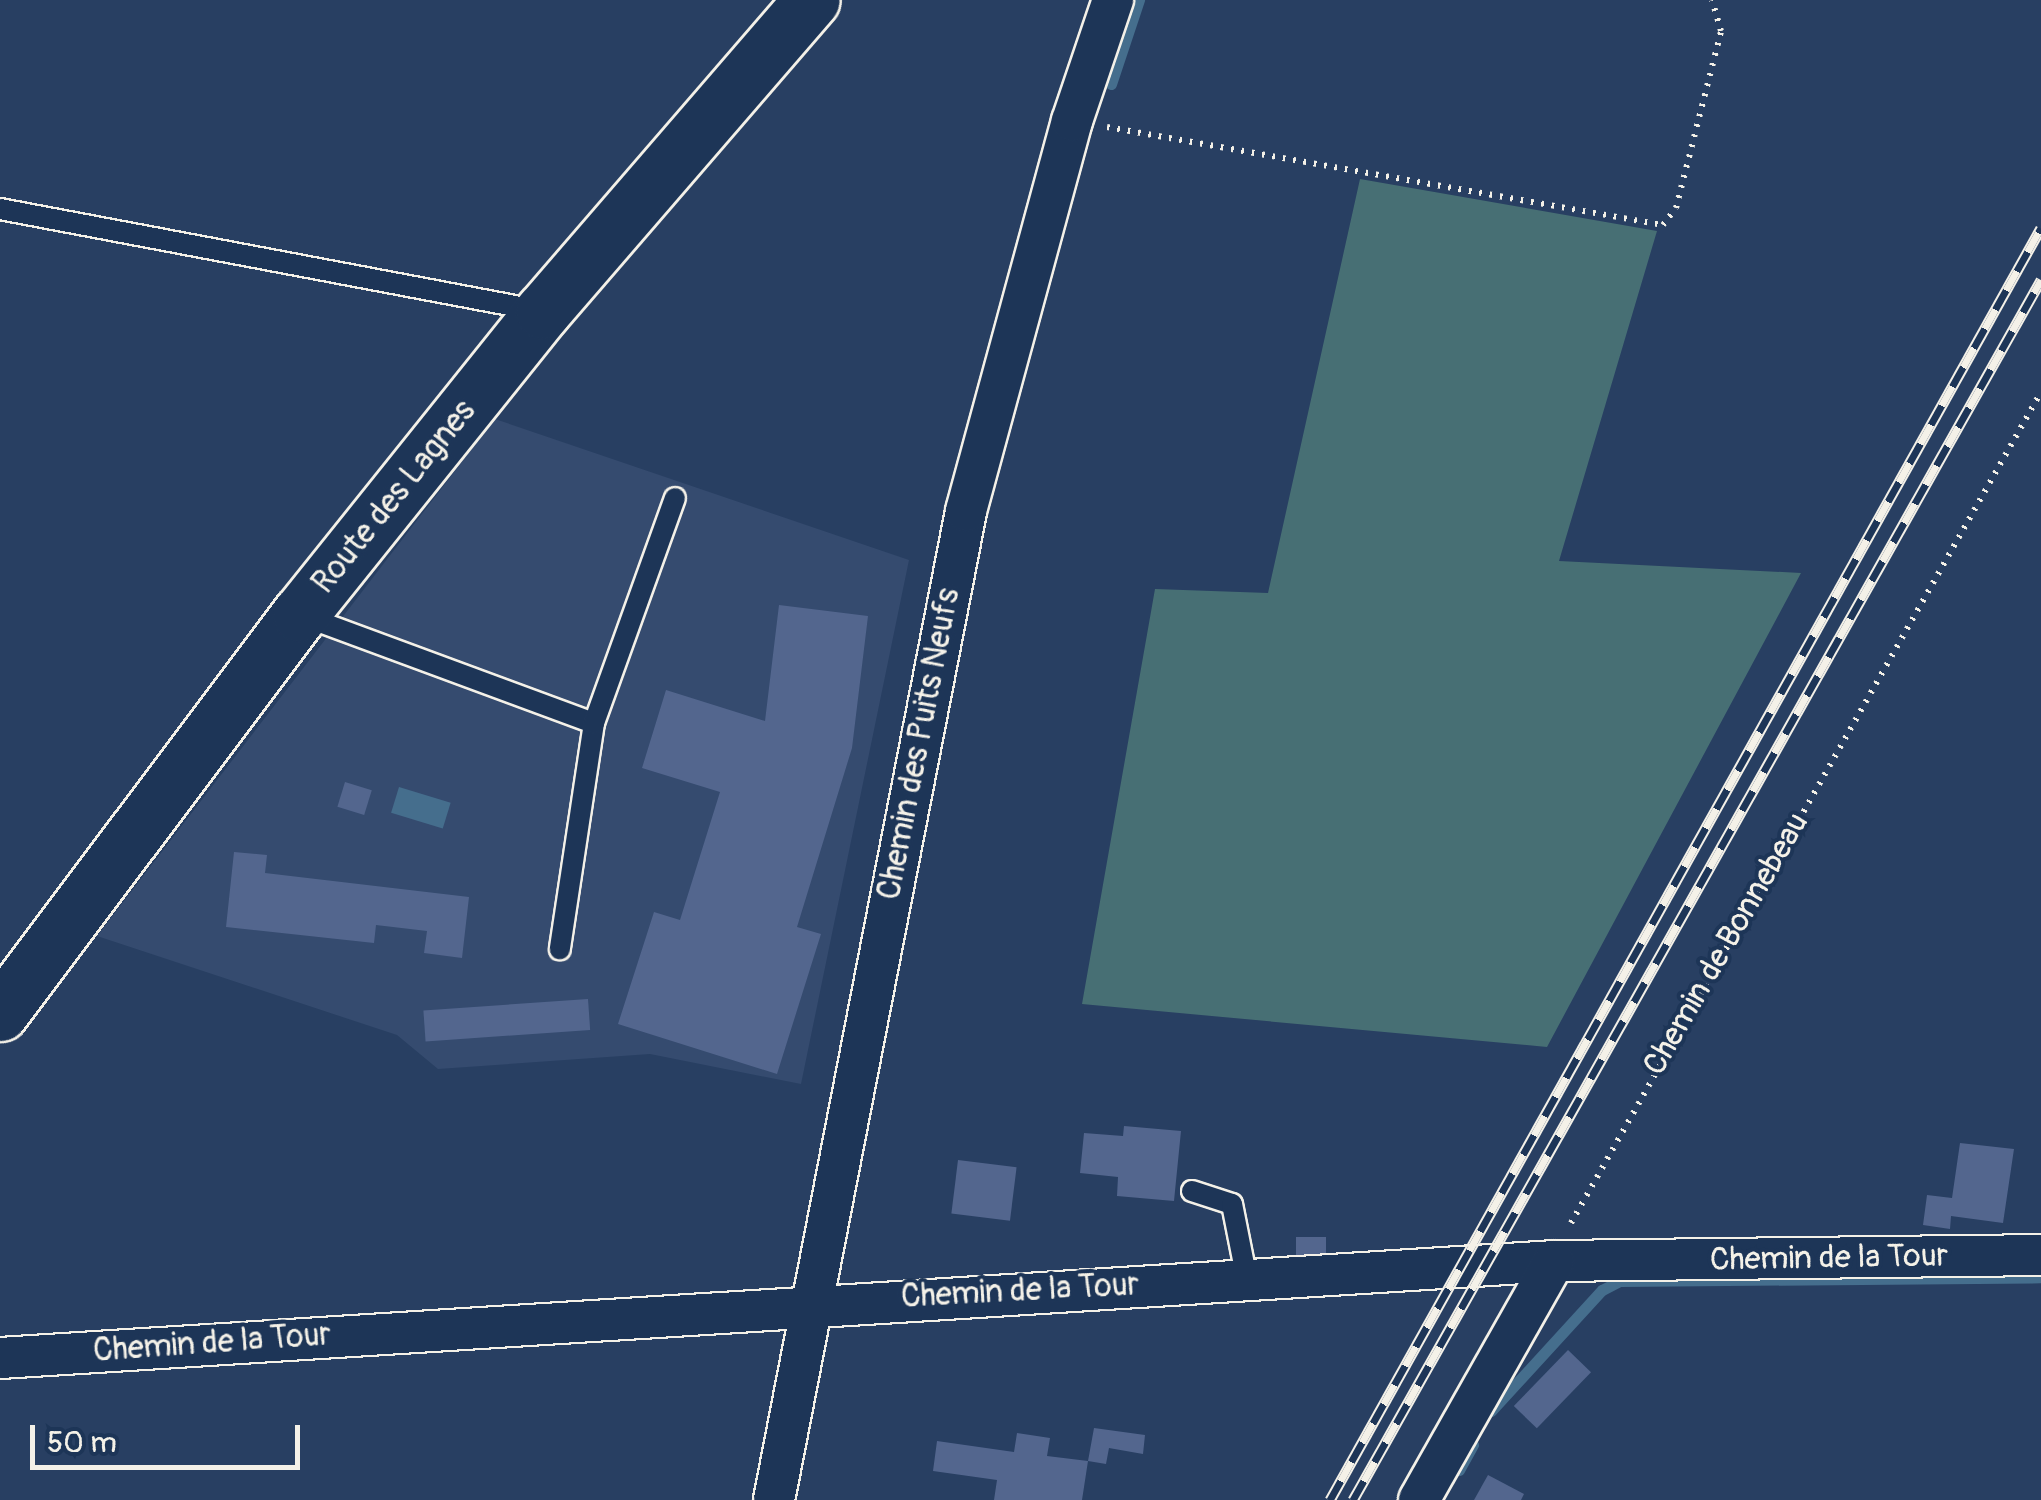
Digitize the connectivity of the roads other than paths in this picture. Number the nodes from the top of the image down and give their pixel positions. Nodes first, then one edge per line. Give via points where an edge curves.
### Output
1 (811, 0) edge
2 (1113, 0) edge
3 (0, 209) edge
4 (543, 311) junction
5 (675, 498) dead end
6 (300, 614) junction
7 (594, 723) junction
8 (560, 949) dead end
9 (0, 1013) edge
10 (1192, 1191) dead end
11 (2041, 1256) edge
12 (1554, 1260) junction
13 (1247, 1280) junction
14 (818, 1301) junction
15 (0, 1358) edge
16 (774, 1500) edge
17 (1419, 1500) edge

1 - 4 street, Route des Lagnes
2 - 14 street, Chemin des Puits Neufs via 1072,121 966,511
3 - 4 lane
4 - 6 street, Route des Lagnes
5 - 7 lane
6 - 7 lane
6 - 9 street, Route des Lagnes
7 - 8 lane
10 - 13 lane via 1232,1204
11 - 12 street, Chemin de la Tour
12 - 13 street, Chemin de la Tour
12 - 17 street
13 - 14 street, Chemin de la Tour
14 - 15 street, Chemin de la Tour
14 - 16 street, Chemin des Puits Neufs

